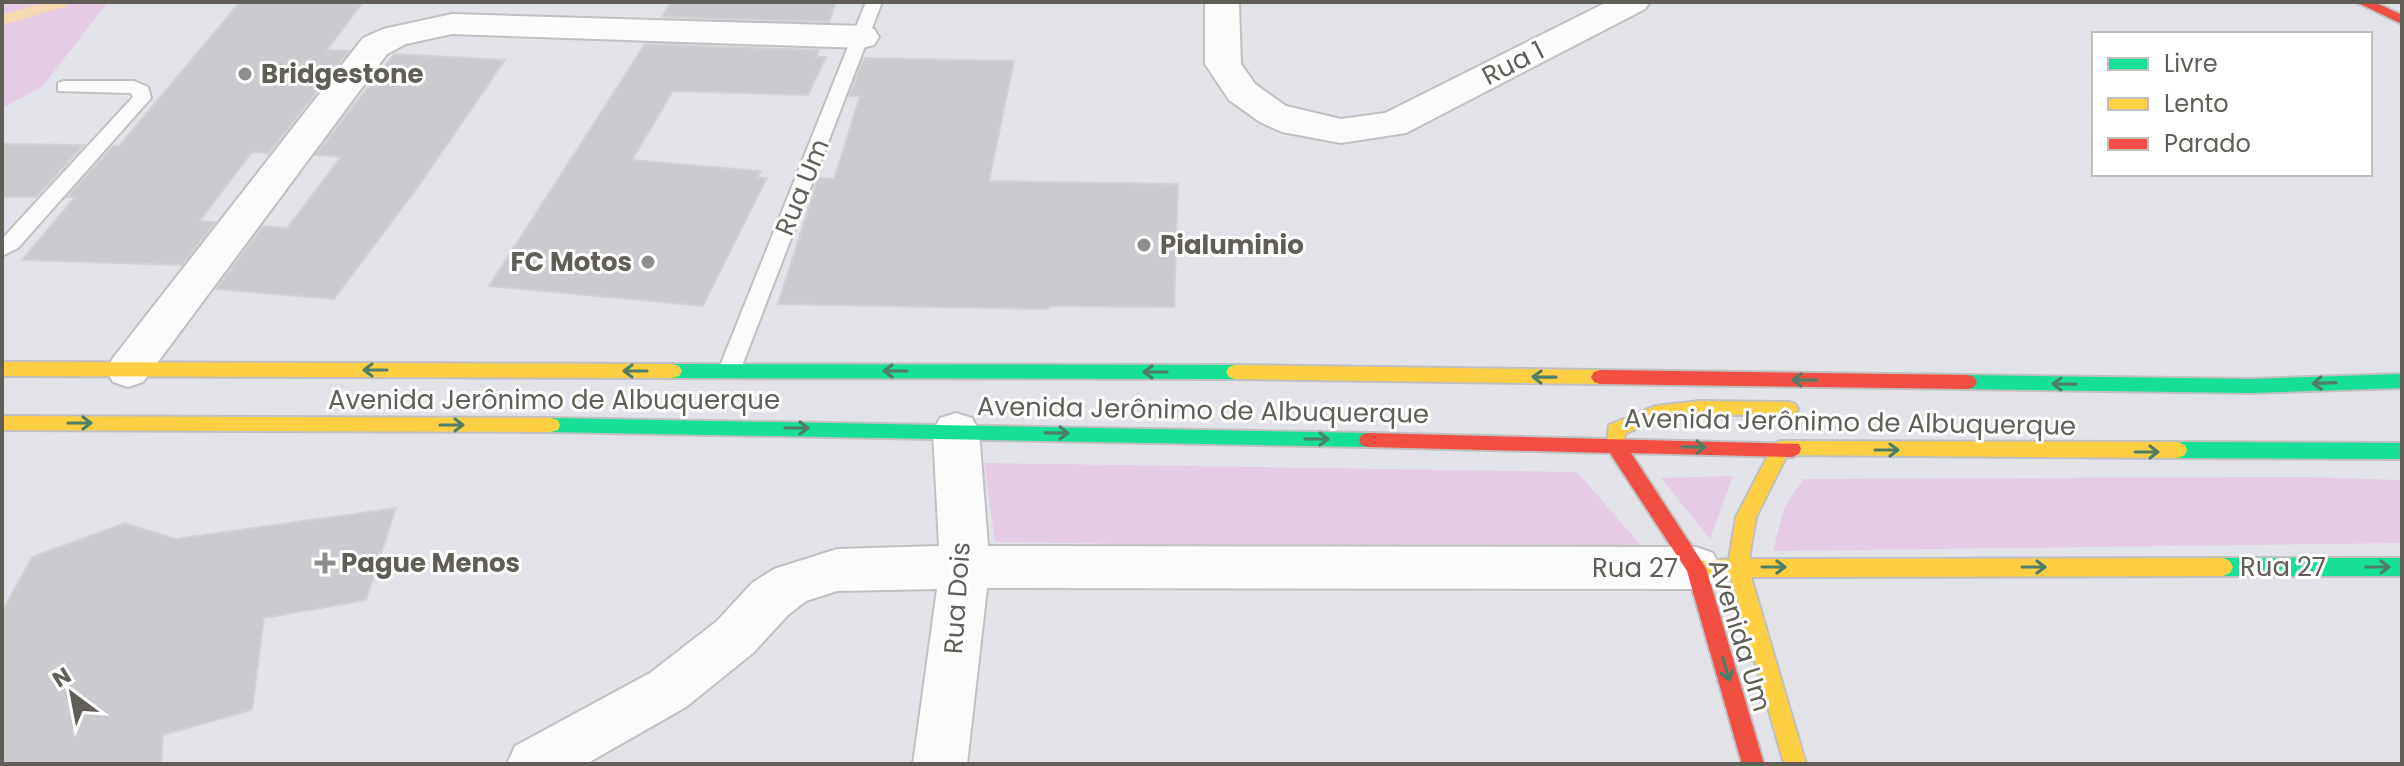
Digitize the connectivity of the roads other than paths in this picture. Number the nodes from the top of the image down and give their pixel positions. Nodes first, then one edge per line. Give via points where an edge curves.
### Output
1 (874, 2) edge
2 (1222, 2) edge
3 (1633, 2) edge
4 (2363, 2) edge
5 (2402, 20) edge
6 (862, 37) junction
7 (64, 87) dead end
8 (2, 249) edge
9 (2, 369) edge
10 (128, 370) junction
11 (729, 371) junction
12 (2402, 381) edge
13 (2251, 386) junction
14 (2146, 403) dead end
15 (1802, 409) dead end
16 (2, 423) edge
17 (956, 431) junction
18 (1616, 446) junction
19 (1781, 449) junction
20 (2402, 451) edge
21 (965, 567) junction
22 (1717, 567) junction
23 (2402, 567) edge
24 (534, 764) edge
25 (940, 764) edge
26 (1753, 764) edge
27 (1795, 764) edge

1 - 6 lane, Rua Um
2 - 3 street, Rua 1 via 1223,64 1256,103 1318,129 1364,130 1393,124
4 - 5 main road
6 - 10 street via 452,24 395,36 375,46
6 - 11 lane, Rua Um
7 - 8 lane via 134,87 142,91 142,98
9 - 10 main road, Avenida Jerônimo de Albuquerque
11 -> 10 main road, Avenida Jerônimo de Albuquerque
13 -> 11 main road, Avenida Jerônimo de Albuquerque
12 -> 13 main road, Avenida Jerônimo de Albuquerque
13 - 14 main road
15 - 18 main road via 1652,412 1616,430
16 -> 17 main road, Avenida Jerônimo de Albuquerque
17 -> 18 main road, Avenida Jerônimo de Albuquerque
17 - 21 street, Rua Dois
18 -> 19 main road, Avenida Jerônimo de Albuquerque
18 - 22 main road, Avenida Um
19 -> 20 main road, Avenida Jerônimo de Albuquerque
19 - 22 main road, Avenida Um
21 - 22 street, Rua 27
21 - 24 street, Rua 27 via 837,570 791,584 668,690
21 - 25 street, Rua Dois
22 -> 23 main road, Rua 27
22 -> 26 main road, Avenida Um
22 - 27 main road, Avenida Um

